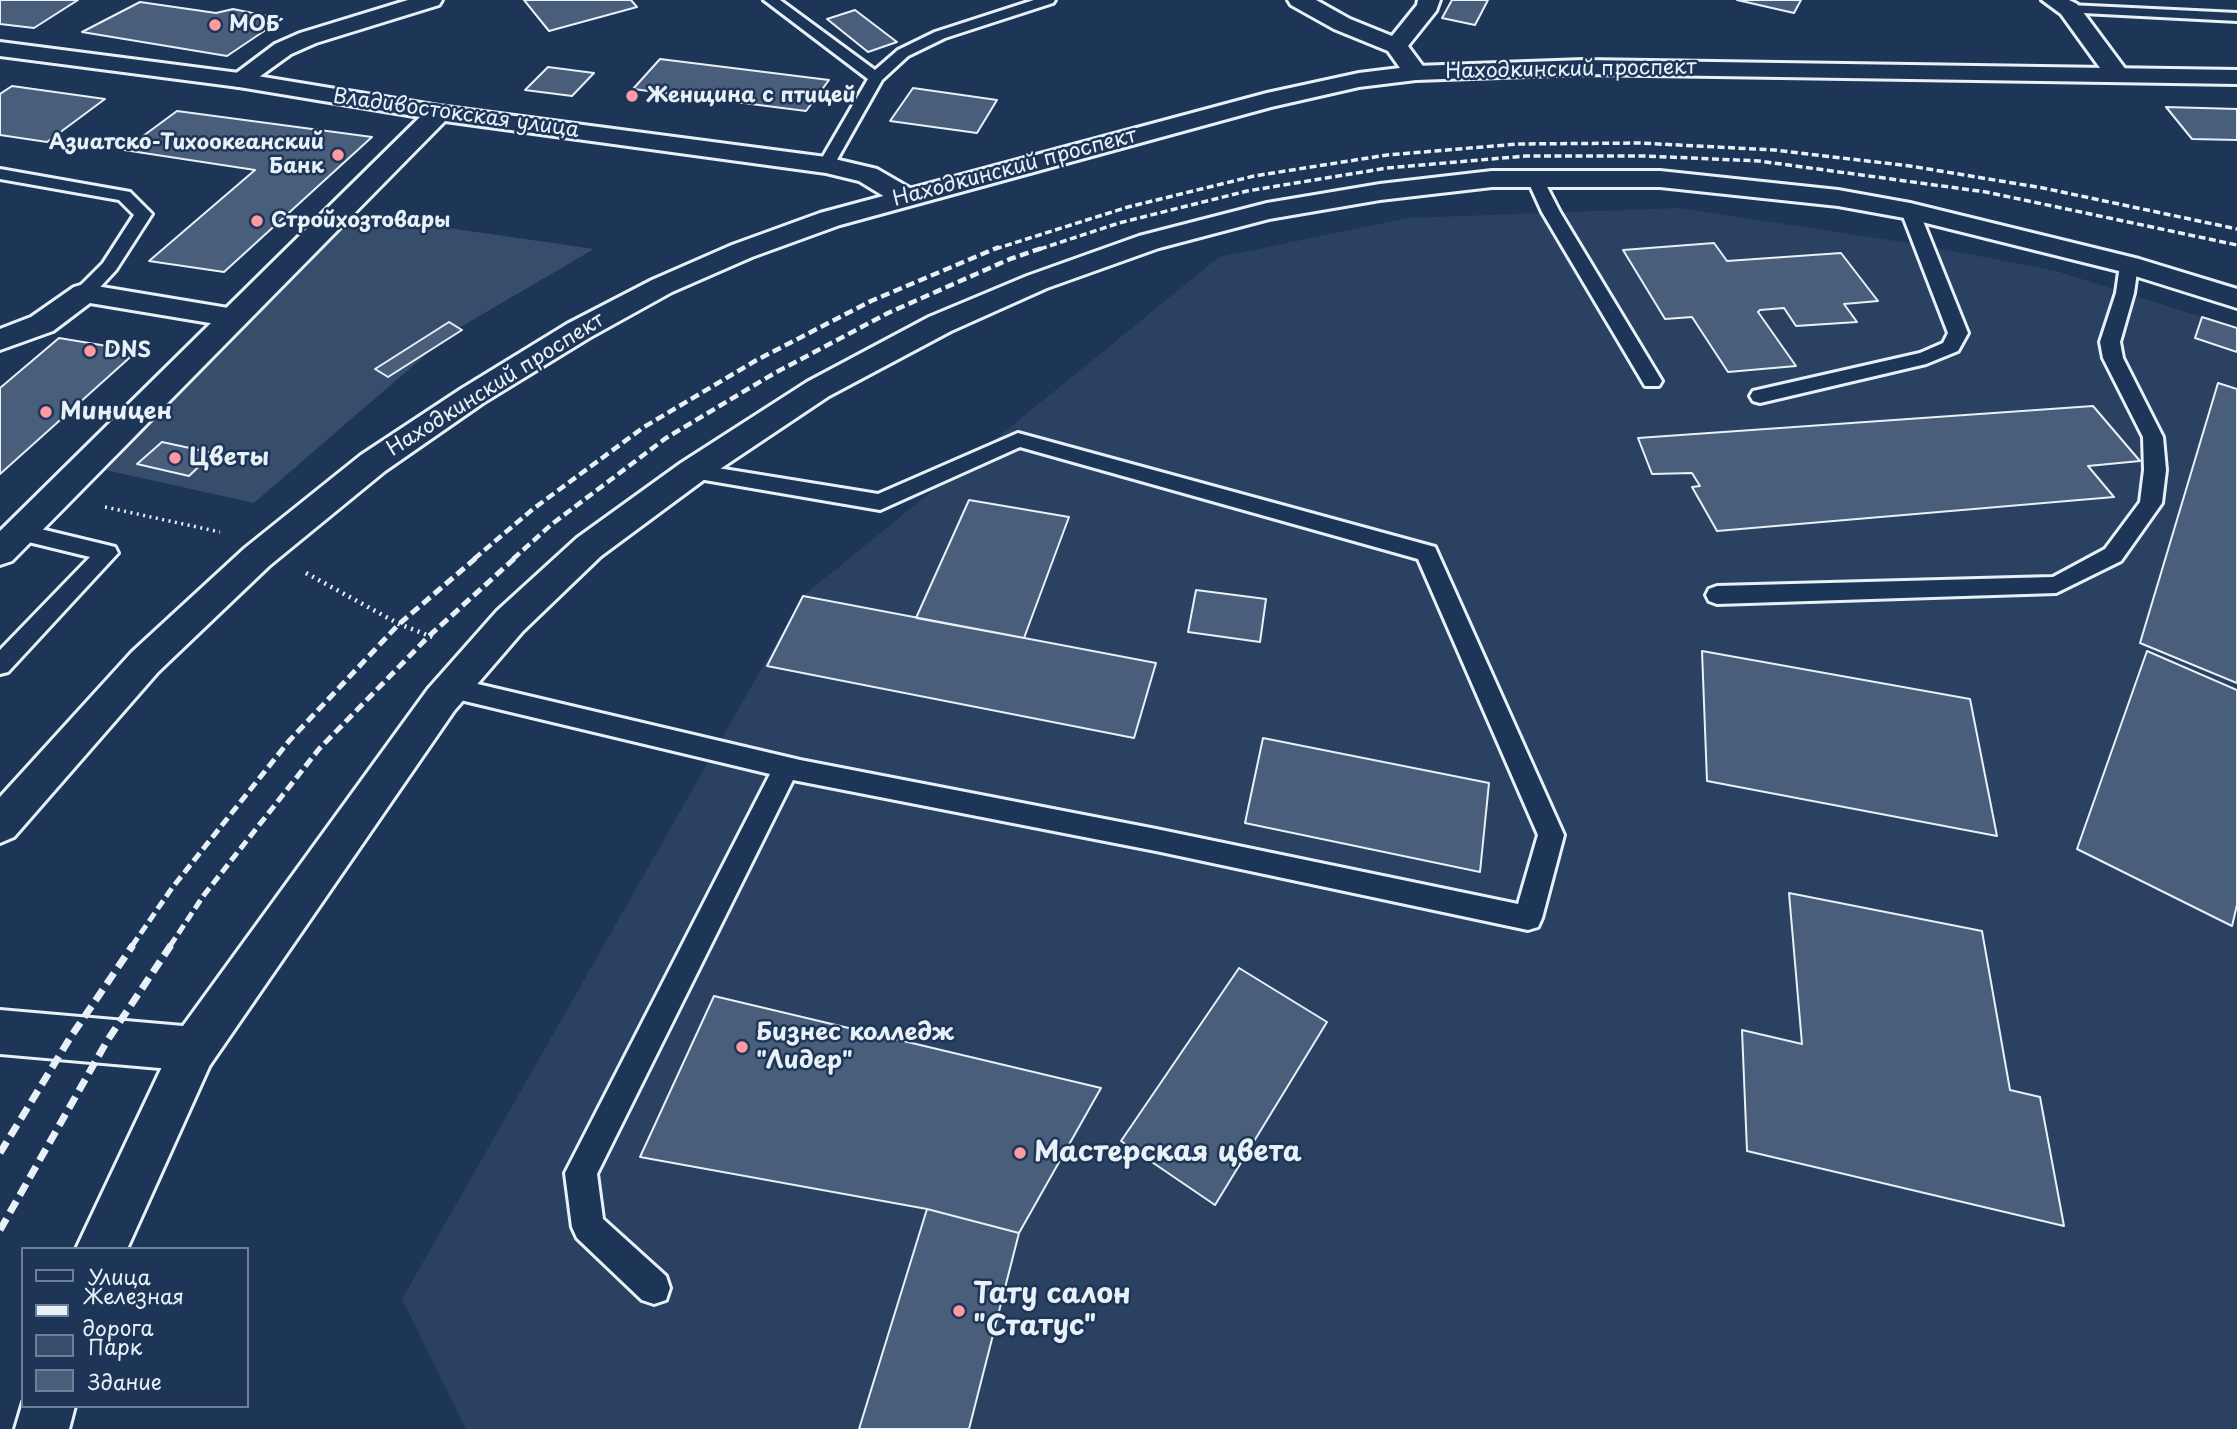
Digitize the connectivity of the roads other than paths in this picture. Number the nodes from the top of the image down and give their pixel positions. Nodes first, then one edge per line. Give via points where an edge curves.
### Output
1 (431, 0) edge
2 (771, 0) edge
3 (1048, 0) edge
4 (1299, 0) edge
5 (1429, 0) edge
6 (2061, 5) edge
7 (2237, 17) edge
8 (1396, 46) junction
9 (0, 49) edge
10 (1416, 73) junction
11 (2117, 74) junction
12 (2237, 77) edge
13 (876, 78) junction
14 (239, 80) junction
15 (439, 113) junction
16 (826, 165) junction
17 (0, 174) edge
18 (1535, 179) junction
19 (905, 197) junction
20 (1909, 211) junction
21 (2129, 265) junction
22 (84, 293) junction
23 (2237, 299) edge
24 (234, 318) junction
25 (0, 340) edge
26 (1652, 381) dead end
27 (1760, 396) dead end
28 (693, 471) junction
29 (10, 542) edge
30 (1717, 595) dead end
31 (0, 665) edge
32 (452, 688) junction
33 (787, 767) junction
34 (0, 825) edge
35 (0, 1032) edge
36 (194, 1049) junction
37 (103, 1247) edge
38 (654, 1288) dead end
39 (47, 1408) edge
40 (42, 1429) edge

1 - 14 street via 308,38 283,49
2 - 13 lane
3 - 13 lane via 919,44
4 - 8 street
5 - 8 street
6 - 7 lane
6 - 11 street
8 - 10 street
9 - 14 street, Владивостокская улица
10 - 11 street, Находкинский проспект via 1584,67
10 - 19 street, Находкинский проспект via 1267,100
11 - 12 street, Находкинский проспект
13 - 16 lane
14 - 15 street, Владивостокская улица
15 - 16 street, Владивостокская улица
15 - 24 street
16 - 19 street, Владивостокская улица via 868,175
17 - 22 lane via 124,195 143,214 110,266
18 - 20 street via 1725,184
18 - 26 lane
18 - 28 street via 1492,179 1380,192 1267,211 1149,242 1037,282 940,324 818,389
19 - 34 street, Находкинский проспект via 742,251 662,286 566,338 373,463 257,557 145,662
20 - 21 street
20 - 27 lane via 1958,333 1951,347 1926,358
21 - 23 street
21 - 30 lane via 2110,342 2113,358 2152,438 2155,470 2151,503 2113,555 2056,585
22 - 24 street
22 - 25 street via 42,324
24 - 29 street
28 - 32 street via 589,547 510,621
28 - 33 lane via 880,502 1018,440 1427,553 1551,835 1528,918
29 - 31 lane via 107,553
32 - 33 lane
32 - 36 street
33 - 38 lane via 581,1173 588,1227
35 - 36 street
36 - 37 street
39 - 40 street

